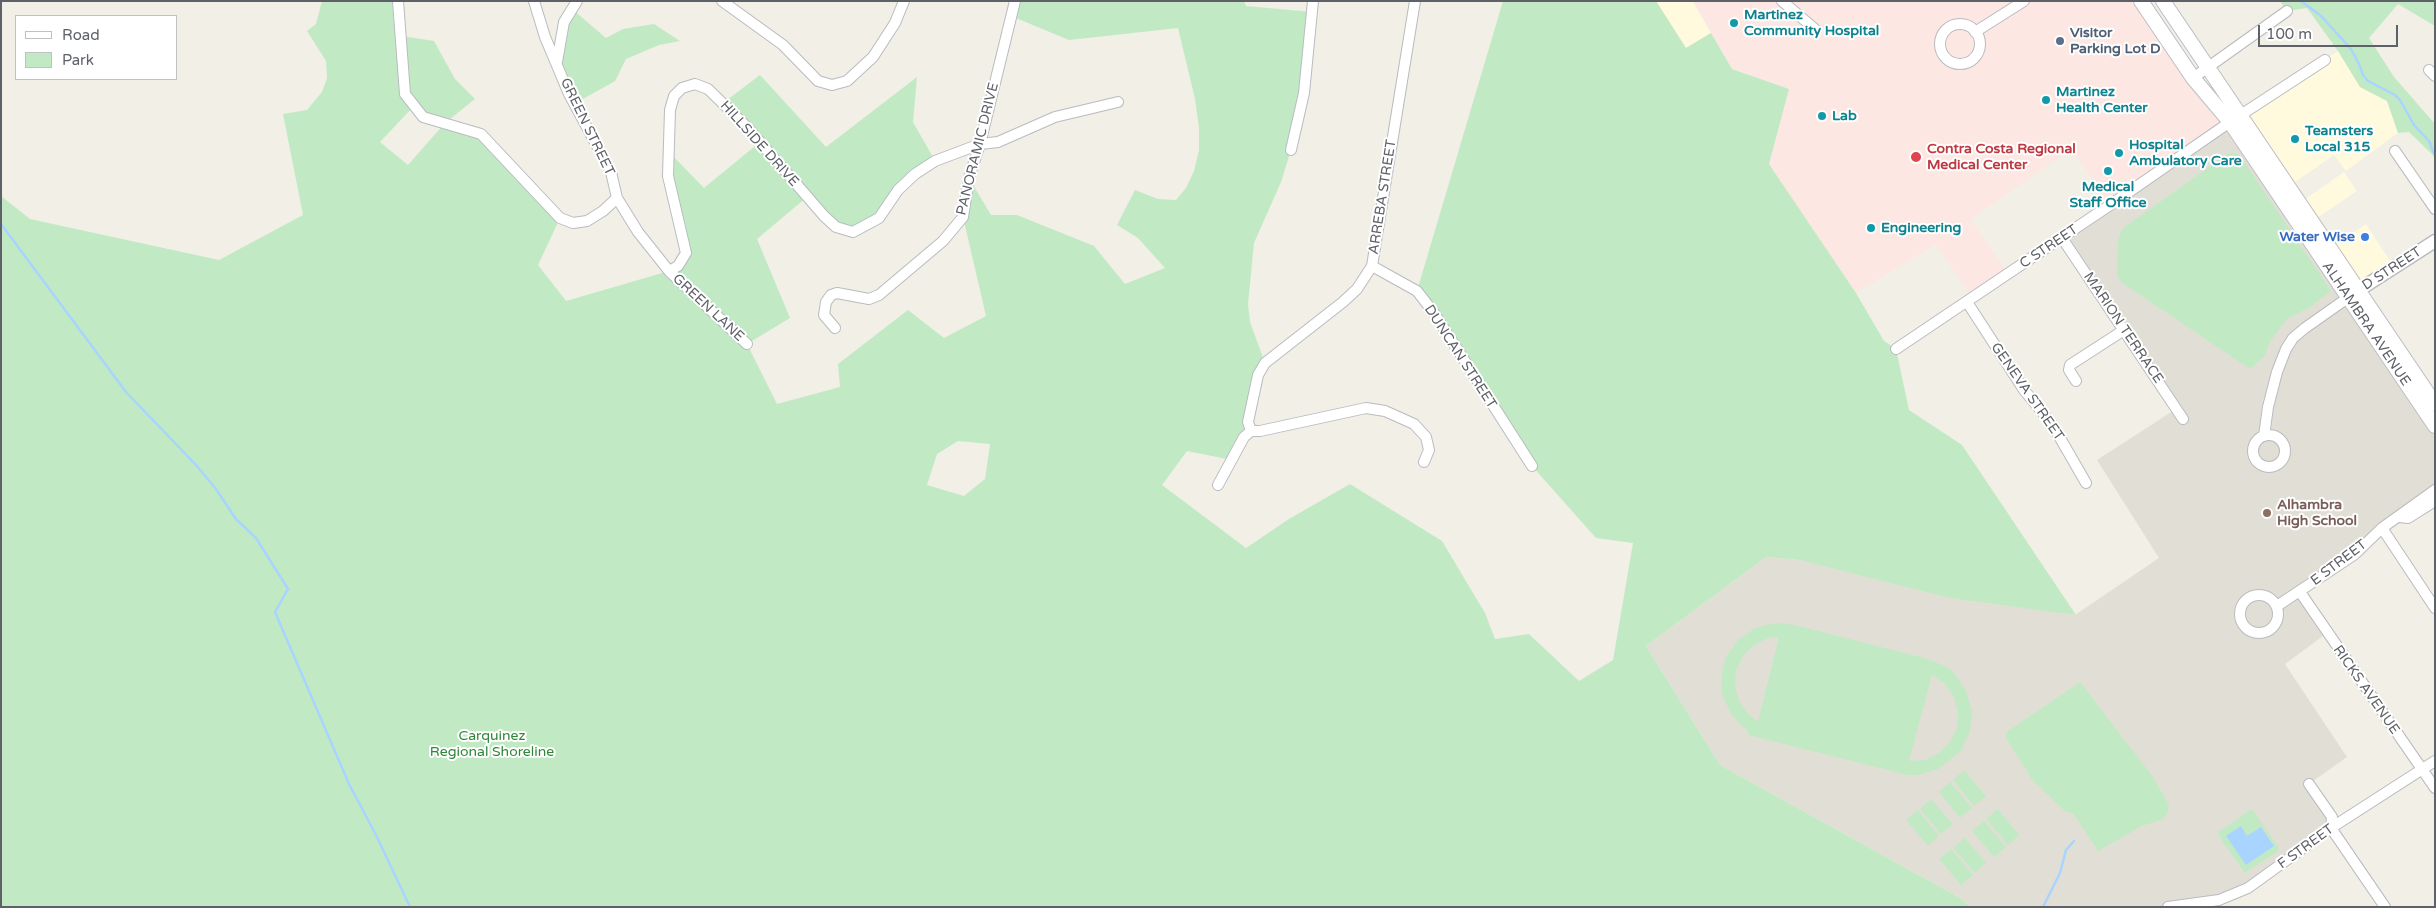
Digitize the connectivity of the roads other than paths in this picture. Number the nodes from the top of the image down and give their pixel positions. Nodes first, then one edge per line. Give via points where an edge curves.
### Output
1 (398, 1) edge
2 (534, 1) edge
3 (577, 1) edge
4 (722, 1) edge
5 (904, 1) edge
6 (1015, 1) edge
7 (1313, 1) edge
8 (1416, 1) edge
9 (1782, 1) edge
10 (2024, 1) edge
11 (2141, 1) edge
12 (2163, 1) edge
13 (2287, 11) dead end
14 (1816, 30) dead end
15 (1975, 32) dead end
16 (2325, 60) dead end
17 (556, 64) junction
18 (2208, 67) junction
19 (2193, 78) junction
20 (1118, 102) dead end
21 (2235, 118) junction
22 (980, 144) junction
23 (1291, 150) dead end
24 (2395, 151) dead end
25 (962, 152) junction
26 (974, 162) junction
27 (617, 198) junction
28 (2435, 209) edge
29 (2062, 238) junction
30 (2435, 241) edge
31 (1372, 266) junction
32 (669, 271) junction
33 (2354, 294) junction
34 (1966, 302) junction
35 (834, 328) dead end
36 (2124, 330) junction
37 (747, 344) dead end
38 (1896, 349) dead end
39 (2076, 380) dead end
40 (2435, 404) edge
41 (2183, 419) dead end
42 (2435, 426) edge
43 (1251, 431) junction
44 (2264, 436) dead end
45 (1424, 462) dead end
46 (1532, 466) dead end
47 (2086, 482) dead end
48 (1218, 485) dead end
49 (2435, 490) edge
50 (2435, 501) edge
51 (2400, 517) junction
52 (2382, 528) junction
53 (2300, 592) junction
54 (2277, 606) dead end
55 (2435, 608) edge
56 (2435, 761) edge
57 (2422, 770) junction
58 (2309, 784) dead end
59 (2435, 788) edge
60 (2332, 828) junction
61 (2168, 907) edge
62 (2385, 907) edge

1 - 27 street via 405,94 423,117 481,134 560,218 573,223 588,221
2 - 17 street, GREEN STREET
3 - 17 street via 564,22
4 - 5 street via 783,45 818,81 832,85 847,81 873,57 895,23
6 - 22 street, PANORAMIC DRIVE
7 - 23 street via 1304,92
8 - 31 street, ARREBA STREET
9 - 14 street
10 - 15 street
11 - 19 main road, ALHAMBRA AVENUE
12 - 18 main road, ALHAMBRA AVENUE
13 - 18 street
16 - 21 street, C STREET
17 - 27 street, GREEN STREET via 611,172
18 - 19 street
18 - 21 main road, ALHAMBRA AVENUE
19 - 21 main road, ALHAMBRA AVENUE
20 - 22 street, HILLSIDE DRIVE via 1055,117 998,142
21 - 29 street, C STREET
21 - 33 main road, ALHAMBRA AVENUE
22 - 25 street, HILLSIDE DRIVE
22 - 26 street, PANORAMIC DRIVE
24 - 28 street
25 - 26 street via 970,155
25 - 32 street, HILLSIDE DRIVE via 935,161 915,174 898,190 879,218 853,232 836,227 824,216 747,127 708,90 695,84 682,88 674,96 670,110 668,176 686,253 678,266
26 - 35 street, PANORAMIC DRIVE via 968,178 963,218 944,241 879,295 869,299 837,293 830,295 824,315
27 - 32 street, GREEN STREET via 638,232
29 - 34 street, C STREET
29 - 36 street, MARION TERRACE
30 - 33 street, D STREET
31 - 43 street, ARREBA STREET via 1357,289 1343,302 1265,363 1258,375 1250,405 1248,422
31 - 46 street, DUNCAN STREET via 1417,291
32 - 37 street, GREEN LANE
33 - 40 main road, ALHAMBRA AVENUE
33 - 42 main road, ALHAMBRA AVENUE
33 - 44 street via 2305,328 2286,349 2268,407
34 - 38 street, C STREET
34 - 47 street, GENEVA STREET via 2024,390 2052,424
36 - 39 street via 2070,365 2069,370
36 - 41 street, MARION TERRACE
43 - 45 street via 1366,408 1385,411 1414,424 1426,436 1429,450
43 - 48 street via 1244,437
49 - 51 street, E STREET via 2406,509
50 - 51 street, E STREET via 2408,518
51 - 52 street, E STREET
52 - 53 street, E STREET via 2355,554
52 - 55 street
53 - 54 street, E STREET
53 - 57 street, RICKS AVENUE
56 - 57 street, F STREET
57 - 59 street, RICKS AVENUE
57 - 60 street, F STREET
58 - 60 street via 2332,817
60 - 61 street, F STREET via 2240,892 2218,900
60 - 62 street

